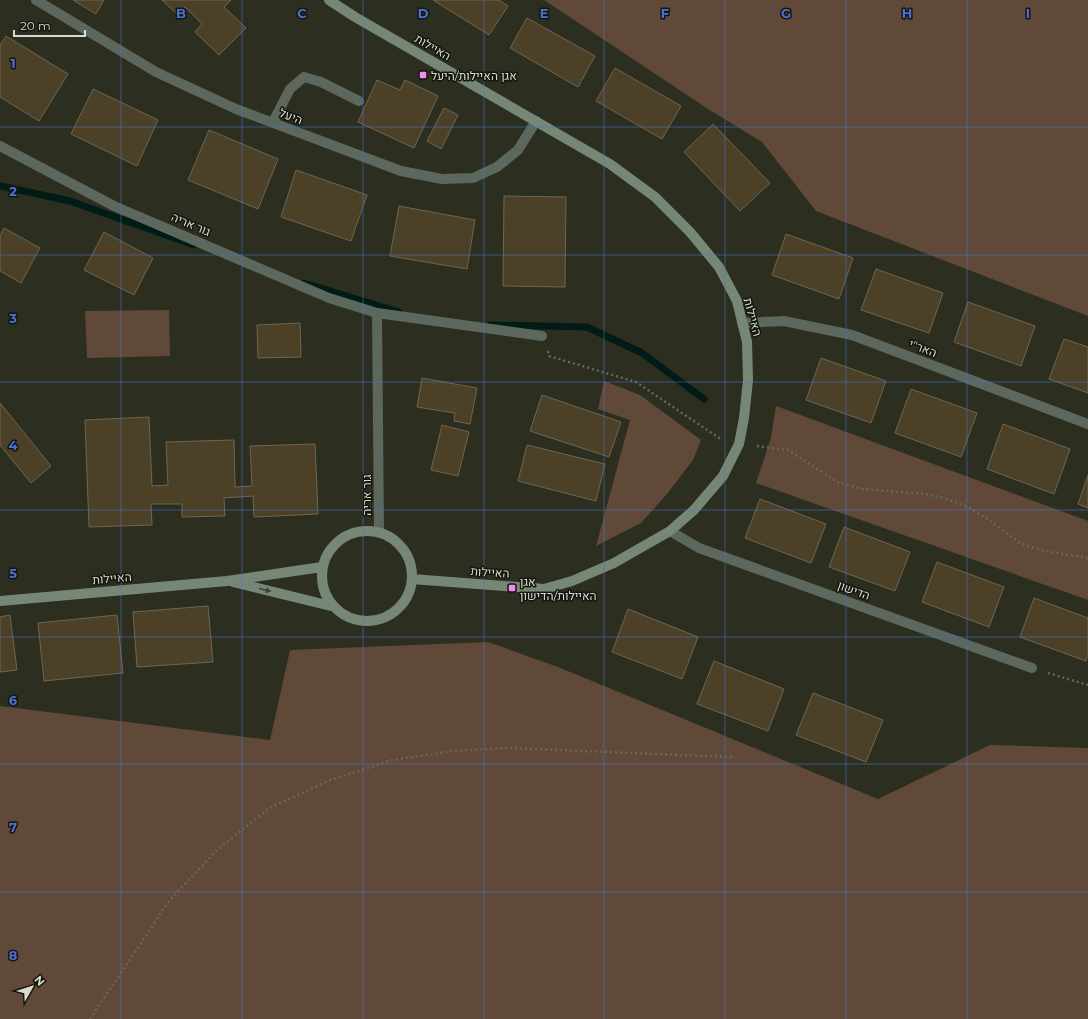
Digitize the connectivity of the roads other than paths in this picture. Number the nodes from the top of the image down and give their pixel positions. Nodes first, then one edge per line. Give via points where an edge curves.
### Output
1 (36, 0) edge
2 (329, 0) edge
3 (359, 101) dead end
4 (536, 121) junction
5 (273, 122) junction
6 (0, 146) edge
7 (377, 313) junction
8 (742, 324) junction
9 (542, 336) road end
10 (1088, 424) edge
11 (670, 530) junction
12 (379, 532) junction
13 (322, 567) junction
14 (412, 579) junction
15 (227, 581) junction
16 (0, 601) edge
17 (335, 607) junction
18 (1032, 668) road end

1 - 5 street, היעל via 156,72 236,109
2 - 4 street, האיילות
3 - 5 street via 321,82 304,77 290,89
4 - 5 street, היעל via 518,150 497,167 473,178 442,179 401,171
4 - 8 street, האיילות via 610,164 655,197 690,232 718,267 737,301
6 - 7 street, גור אריה via 114,206 329,298
7 - 9 street, גור אריה
7 - 12 street, גור אריה
8 - 10 street, האר"י via 784,321 852,335
8 - 11 street, האיילות via 747,342 748,380 738,447 723,476 694,510
11 - 14 street, האיילות via 614,564 544,589
11 - 18 street, הדישון via 699,548
12 - 13 street via 364,530 349,534 336,542
12 - 14 street via 393,538 404,550 410,564
13 - 15 street, האיילות
13 - 17 street via 322,582 326,596
14 - 17 street via 408,594 400,607 375,620 360,620 346,616
15 - 16 street, האיילות
15 -> 17 street, האיילות

